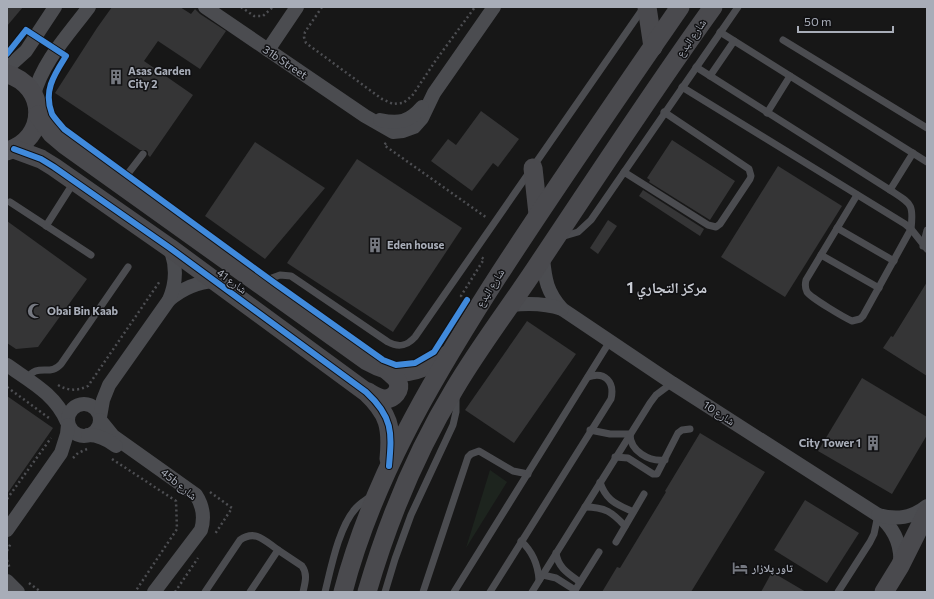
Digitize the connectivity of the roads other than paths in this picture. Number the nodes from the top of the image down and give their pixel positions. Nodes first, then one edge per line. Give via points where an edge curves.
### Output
1 (55, 7) edge
2 (89, 7) edge
3 (205, 7) edge
4 (297, 7) edge
5 (494, 7) edge
6 (646, 7) edge
7 (680, 7) edge
8 (713, 7) edge
9 (738, 7) edge
10 (720, 32) junction
11 (783, 40) dead end
12 (734, 41) junction
13 (652, 47) junction
14 (268, 50) junction
15 (696, 67) junction
16 (7, 68) edge
17 (7, 74) edge
18 (710, 76) junction
19 (790, 76) junction
20 (682, 86) junction
21 (434, 93) junction
22 (34, 95) junction
23 (664, 112) junction
24 (767, 113) junction
25 (38, 115) junction
26 (365, 116) junction
27 (927, 128) edge
28 (10, 150) edge
29 (913, 153) junction
30 (143, 154) dead end
31 (927, 162) edge
32 (533, 168) junction
33 (624, 172) junction
34 (74, 182) junction
35 (120, 184) junction
36 (890, 190) junction
37 (857, 195) junction
38 (10, 202) dead end
39 (538, 214) junction
40 (46, 226) junction
41 (837, 228) junction
42 (911, 229) junction
43 (927, 230) edge
44 (555, 239) junction
45 (170, 248) junction
46 (925, 248) edge
47 (91, 254) dead end
48 (821, 255) junction
49 (543, 258) junction
50 (894, 261) junction
51 (128, 267) dead end
52 (215, 281) junction
53 (258, 283) junction
54 (879, 288) junction
55 (169, 300) junction
56 (511, 305) junction
57 (562, 308) junction
58 (610, 341) junction
59 (450, 353) junction
60 (7, 365) edge
61 (387, 370) junction
62 (31, 374) junction
63 (588, 377) junction
64 (672, 383) junction
65 (109, 385) junction
66 (455, 387) junction
67 (366, 392) junction
68 (47, 393) junction
69 (81, 404) junction
70 (100, 418) junction
71 (68, 423) junction
72 (690, 429) dead end
73 (590, 430) junction
74 (630, 434) junction
75 (86, 436) junction
76 (66, 457) junction
77 (616, 457) junction
78 (665, 460) junction
79 (389, 466) junction
80 (528, 474) junction
81 (600, 482) junction
82 (378, 492) junction
83 (644, 494) dead end
84 (927, 506) edge
85 (585, 507) junction
86 (633, 512) junction
87 (927, 512) edge
88 (878, 515) junction
89 (625, 526) junction
90 (11, 533) edge
91 (521, 541) junction
92 (616, 542) dead end
93 (188, 545) junction
94 (278, 550) junction
95 (599, 552) dead end
96 (556, 553) junction
97 (900, 566) junction
98 (541, 578) junction
99 (580, 582) junction
100 (159, 590) edge
101 (575, 591) edge
102 (205, 592) edge
103 (250, 592) edge
104 (303, 592) edge
105 (325, 592) edge
106 (343, 592) edge
107 (367, 592) edge
108 (385, 592) edge
109 (423, 592) edge
110 (454, 592) edge
111 (490, 592) edge
112 (532, 592) edge
113 (838, 592) edge
114 (884, 592) edge

1 - 16 street via 26,51
2 - 22 street via 45,66
3 - 14 street, 31b Street
4 - 14 street
5 - 21 street, 31b Street
6 - 13 main road
6 - 32 lane
7 - 13 main road, شارع البدع
8 - 44 main road, شارع البدع
9 - 10 lane
10 - 12 lane
10 - 15 lane
11 - 27 lane
12 - 18 lane
12 - 19 lane
13 - 39 main road, شارع البدع
14 - 26 street, 31b Street
15 - 18 lane
15 - 20 lane
17 - 22 main road via 21,80
18 - 24 lane
19 - 24 lane
19 - 29 lane
20 - 23 lane
20 - 37 lane
21 - 26 street, 31b Street via 414,115 403,121 390,122
21 - 26 street, 31b Street via 418,123 409,130 393,132
22 - 25 main road
23 - 33 lane
23 - 33 lane via 749,169 750,179 720,224 716,227 708,225
24 - 36 lane
25 - 28 main road via 37,124 28,139
25 - 35 main road, شارع 41 via 52,134
28 - 34 main road, شارع 41 via 41,159
29 - 31 lane
29 - 36 lane
30 - 35 lane
32 - 39 main road
32 - 53 lane via 408,344 393,345 291,276 280,275
33 - 44 lane via 587,224 574,234
34 - 40 lane
34 - 45 main road, شارع 41
35 - 53 main road, شارع 41
36 - 42 lane via 911,207
37 - 41 lane
37 - 42 lane
38 - 40 lane
39 - 59 main road, شارع البدع
40 - 47 lane
41 - 48 lane
41 - 50 lane
42 - 46 lane
42 - 50 lane
43 - 46 lane
44 - 49 main road, شارع البدع
45 - 52 main road, شارع 41
45 - 55 street via 175,263 176,280
48 - 54 lane
48 - 54 lane via 806,280 806,288 810,295 848,320 860,320
49 - 56 main road, شارع البدع
49 - 57 street, شارع 10 via 547,285 553,298
50 - 54 lane
51 - 62 lane via 58,368 49,371 40,369
52 - 55 street via 194,284 176,293
52 - 67 main road, شارع 41
53 - 61 main road, شارع 41 via 368,361
55 - 65 street
56 - 57 street, شارع 10 via 533,303
56 - 66 main road, شارع البدع
57 - 58 street, شارع 10
58 - 63 lane
58 - 64 street, شارع 10
59 - 61 main road, شارع 41 via 423,369 403,372
59 - 79 main road, شارع البدع via 411,421
60 - 62 street
61 - 67 main road via 398,381 399,389 395,396 383,399
62 - 68 street
63 - 73 lane via 602,375 612,385 610,399
63 - 80 lane
64 - 74 lane via 650,403
64 - 88 street, شارع 10
65 - 69 street
65 - 70 street
66 - 107 main road, شارع البدع via 425,441 399,496
66 - 108 lane via 456,412 452,425 411,515
67 - 79 main road, شارع 41 via 380,406 389,425
68 - 69 street
68 - 71 street via 59,406
69 - 70 street via 89,404 96,409
69 - 71 street via 71,409 67,417
70 - 75 street via 98,428
70 - 93 street, 45b شارع via 113,436 196,495 202,508 203,522 201,530
71 - 75 street via 73,432
71 - 76 street
72 - 78 lane via 678,433
73 - 74 lane
73 - 91 lane
74 - 77 lane
74 - 78 lane via 632,445 641,453 650,459
75 - 76 street via 76,441
75 - 93 street, 45b شارع via 98,436 108,440 185,495 192,507 195,521
76 - 90 street
77 - 78 lane via 628,458 655,475
77 - 81 lane
79 - 82 main road, شارع البدع
80 - 109 lane via 513,471 479,451 468,457
80 - 110 lane
81 - 85 lane
81 - 86 lane via 604,493 611,501
82 - 105 lane via 356,508 347,522
82 - 106 main road, شارع البدع via 359,540
83 - 86 lane
84 - 88 street, شارع 10 via 907,517
85 - 89 lane via 605,509
85 - 96 lane
86 - 89 lane
87 - 97 main road
88 - 97 street, شارع 10 via 890,527 898,542
88 - 113 lane via 870,542
89 - 92 lane
91 - 98 lane via 537,563
91 - 111 lane
93 - 100 street
94 - 102 lane via 259,537 246,536 240,540
94 - 103 lane
94 - 104 lane via 305,569
95 - 99 lane
96 - 98 lane
96 - 99 lane via 562,567
97 - 114 main road
98 - 101 lane via 556,578
98 - 112 lane
99 - 101 lane

